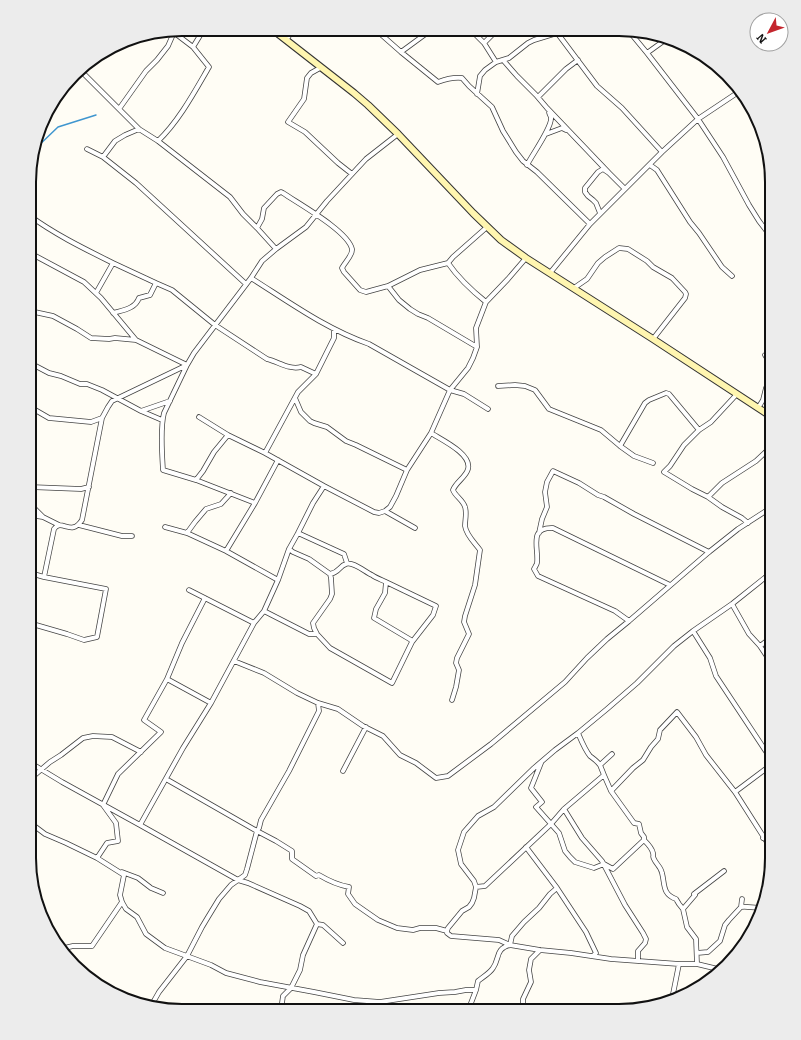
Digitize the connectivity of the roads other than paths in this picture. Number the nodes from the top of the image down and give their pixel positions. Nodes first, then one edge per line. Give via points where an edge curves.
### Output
1 (172, 36) edge
2 (180, 36) edge
3 (200, 36) edge
4 (281, 36) edge
5 (289, 36) edge
6 (383, 36) edge
7 (423, 36) edge
8 (476, 36) edge
9 (491, 36) edge
10 (545, 36) edge
11 (559, 36) edge
12 (633, 36) edge
13 (286, 40) junction
14 (484, 43) junction
15 (662, 43) edge
16 (194, 47) junction
17 (401, 52) junction
18 (647, 53) junction
19 (503, 60) junction
20 (578, 60) junction
21 (496, 62) junction
22 (320, 68) junction
23 (84, 74) edge
24 (735, 93) edge
25 (477, 94) junction
26 (538, 97) junction
27 (547, 108) junction
28 (119, 109) junction
29 (698, 119) junction
30 (139, 129) junction
31 (568, 130) junction
32 (398, 134) junction
33 (546, 134) junction
34 (158, 141) junction
35 (87, 148) dead end
36 (662, 152) junction
37 (103, 157) junction
38 (527, 165) junction
39 (650, 165) junction
40 (609, 173) junction
41 (352, 174) junction
42 (626, 189) junction
43 (600, 213) junction
44 (316, 214) junction
45 (36, 220) edge
46 (590, 224) junction
47 (487, 227) junction
48 (257, 228) junction
49 (765, 228) edge
50 (276, 249) junction
51 (36, 256) edge
52 (526, 258) junction
53 (113, 263) junction
54 (448, 264) junction
55 (550, 273) junction
56 (732, 276) dead end
57 (251, 278) junction
58 (156, 283) junction
59 (246, 284) junction
60 (388, 286) junction
61 (574, 288) junction
62 (96, 293) junction
63 (486, 302) junction
64 (36, 312) edge
65 (113, 313) junction
66 (215, 326) junction
67 (334, 329) junction
68 (653, 339) junction
69 (136, 340) junction
70 (477, 347) junction
71 (186, 365) junction
72 (36, 366) edge
73 (316, 374) junction
74 (498, 386) dead end
75 (450, 390) junction
76 (765, 392) edge
77 (737, 394) junction
78 (295, 398) junction
79 (113, 399) junction
80 (119, 399) junction
81 (171, 401) junction
82 (758, 408) junction
83 (488, 409) dead end
84 (36, 410) edge
85 (141, 411) junction
86 (765, 412) edge
87 (198, 417) dead end
88 (102, 418) junction
89 (162, 420) junction
90 (699, 430) junction
91 (431, 433) junction
92 (228, 435) junction
93 (620, 446) junction
94 (265, 453) junction
95 (765, 453) edge
96 (278, 460) junction
97 (653, 463) dead end
98 (407, 470) junction
99 (196, 480) junction
100 (324, 486) junction
101 (89, 487) junction
102 (36, 488) edge
103 (81, 489) junction
104 (231, 493) junction
105 (88, 494) junction
106 (708, 497) junction
107 (255, 503) junction
108 (36, 510) edge
109 (385, 511) junction
110 (765, 512) edge
111 (36, 516) edge
112 (43, 517) junction
113 (748, 523) junction
114 (59, 525) junction
115 (79, 525) junction
116 (165, 527) dead end
117 (415, 528) dead end
118 (187, 533) junction
119 (298, 533) junction
120 (539, 533) junction
121 (132, 536) dead end
122 (288, 549) junction
123 (226, 551) junction
124 (709, 552) junction
125 (347, 563) junction
126 (330, 574) junction
127 (36, 575) edge
128 (44, 577) junction
129 (765, 578) edge
130 (278, 580) junction
131 (386, 582) junction
132 (670, 585) junction
133 (189, 590) dead end
134 (205, 598) junction
135 (732, 604) junction
136 (264, 611) junction
137 (629, 621) junction
138 (254, 623) junction
139 (36, 625) edge
140 (693, 631) junction
141 (317, 634) junction
142 (412, 642) junction
143 (765, 642) edge
144 (760, 646) junction
145 (765, 654) edge
146 (234, 661) junction
147 (167, 679) junction
148 (452, 700) dead end
149 (211, 703) junction
150 (318, 703) junction
151 (366, 727) junction
152 (578, 733) junction
153 (765, 750) edge
154 (141, 752) junction
155 (612, 754) dead end
156 (541, 762) junction
157 (600, 765) junction
158 (36, 766) edge
159 (41, 769) junction
160 (765, 770) edge
161 (342, 771) dead end
162 (36, 774) edge
163 (604, 775) junction
164 (166, 779) junction
165 (611, 791) junction
166 (735, 792) junction
167 (103, 804) junction
168 (564, 809) junction
169 (551, 824) junction
170 (140, 825) junction
171 (36, 827) edge
172 (257, 831) junction
173 (764, 838) edge
174 (644, 840) junction
175 (526, 847) junction
176 (96, 858) junction
177 (604, 864) junction
178 (724, 871) dead end
179 (238, 880) junction
180 (476, 887) junction
181 (557, 888) junction
182 (163, 893) dead end
183 (742, 899) dead end
184 (122, 902) junction
185 (741, 907) junction
186 (756, 908) edge
187 (683, 909) junction
188 (317, 924) junction
189 (447, 931) junction
190 (343, 942) dead end
191 (510, 945) junction
192 (66, 948) edge
193 (540, 950) junction
194 (697, 953) junction
195 (187, 956) junction
196 (593, 956) junction
197 (638, 960) junction
198 (679, 964) junction
199 (697, 964) junction
200 (715, 968) edge
201 (291, 988) junction
202 (476, 990) junction
203 (673, 994) edge
204 (154, 1001) edge
205 (282, 1004) edge
206 (471, 1004) edge
207 (523, 1004) edge

1 - 28 street via 168,46 146,71
2 - 16 street
3 - 16 street
4 - 13 main road
5 - 13 street
6 - 17 street
7 - 17 street
8 - 14 street
9 - 14 street
10 - 19 street via 528,43
11 - 20 street
12 - 18 street
13 - 22 main road
14 - 21 street
15 - 18 street
16 - 34 street via 209,67 174,123
17 - 25 street via 438,82 454,77 462,78
18 - 29 street
19 - 21 street
19 - 26 street
20 - 26 street
20 - 36 street via 597,86 622,108
21 - 25 street via 480,76
22 - 32 main road via 359,97
22 - 41 street via 306,78 304,99 288,122 306,132
23 - 28 street
24 - 29 street
25 - 38 street via 492,107 503,131
26 - 27 street
27 - 31 street
27 - 33 street via 551,118
28 - 30 street
29 - 36 street
29 - 49 street
30 - 34 street
30 - 37 street via 115,141
31 - 33 street via 562,128
31 - 40 street
32 - 41 street via 366,159
32 - 47 main road
33 - 38 street
34 - 48 street via 230,197
35 - 37 street
36 - 39 street
37 - 59 street via 136,183
38 - 46 street
39 - 42 street
39 - 56 street via 656,170 724,270
40 - 42 street
40 - 43 street via 600,170 585,188 585,192 596,203
41 - 44 street
42 - 43 street
43 - 46 street
44 - 48 street via 281,192 264,208
44 - 50 street via 311,223
44 - 60 street via 336,228 350,244 351,254 342,268 360,290 366,292
45 - 53 street
46 - 55 street
47 - 52 main road
47 - 54 street
48 - 50 street
50 - 57 street via 262,261
51 - 62 street via 84,282
52 - 55 main road
52 - 63 street
53 - 58 street
53 - 62 street
54 - 60 street via 420,270
54 - 63 street via 464,284
55 - 61 main road
57 - 59 street
57 - 67 street
58 - 65 street via 150,295 139,298 131,308
58 - 66 street via 172,290
59 - 66 street
60 - 70 street via 410,309
61 - 68 main road
61 - 68 street via 587,279 598,262 619,248 628,249 647,261 672,278 686,294
62 - 65 street
63 - 70 street via 476,328
64 - 69 street via 53,316 91,338
65 - 69 street
66 - 71 street
66 - 73 street via 267,359 286,366 301,367
67 - 73 street via 330,349
67 - 75 street via 369,344
68 - 77 main road
69 - 71 street
70 - 75 street via 468,368
71 - 80 street
71 - 81 street
72 - 79 street via 49,373 102,390
73 - 78 street
74 - 93 street via 526,386 536,390 549,408 601,430
75 - 83 street via 464,394
75 - 91 street
76 - 82 street
77 - 82 main road
77 - 90 street via 711,422
78 - 94 street
78 - 98 street via 301,412 310,421 327,427 346,441
79 - 80 street
79 - 88 street
80 - 85 street
81 - 85 street
81 - 89 street
82 - 86 main road
84 - 88 street via 49,418 91,422
85 - 89 street
87 - 92 street
88 - 101 street
89 - 99 street via 163,470
90 - 93 street via 666,393 645,403
90 - 106 street via 664,472
91 - 98 street
91 - 148 street via 466,458 466,474 453,490 466,510 467,532 480,550 475,585 464,622 468,634 457,658 459,670
92 - 94 street
92 - 99 street
93 - 97 street via 634,456
94 - 96 street
95 - 106 street via 722,483
96 - 100 street
96 - 107 street
98 - 109 street via 396,496
99 - 104 street
100 - 109 street via 374,512
100 - 119 street
101 - 103 street
101 - 105 street
102 - 103 street
103 - 105 street
104 - 107 street
104 - 118 street via 221,504 206,509
105 - 115 street
106 - 113 street
107 - 123 street
108 - 112 street
109 - 117 street
110 - 113 street
111 - 112 street
112 - 114 street
113 - 124 street
114 - 115 street via 71,528
114 - 128 street via 54,529
115 - 121 street via 122,536
116 - 118 street
118 - 123 street
119 - 122 street
119 - 125 street via 344,554
120 - 124 street via 547,507 547,482 553,471
120 - 132 street via 553,528
120 - 137 street via 536,538 537,562 534,569 538,576 615,611
122 - 126 street via 309,559
122 - 130 street
123 - 130 street
124 - 132 street
125 - 126 street via 336,573
125 - 131 street
126 - 141 street via 332,594 313,623
127 - 128 street
128 - 139 street via 106,589 97,637 84,640
129 - 135 street
130 - 136 street
131 - 142 street via 385,593 374,618
131 - 142 street via 436,606 433,616
132 - 137 street
133 - 134 street
134 - 138 street
134 - 147 street
135 - 140 street
135 - 144 street via 749,634
136 - 138 street
136 - 141 street via 308,634
137 - 151 street via 606,639 565,682 448,776 436,778 400,755 383,736
138 - 146 street
140 - 152 street
140 - 153 street via 710,658 716,676
141 - 142 street via 330,648 392,683
143 - 144 street
144 - 145 street
146 - 149 street
146 - 150 street via 264,673
147 - 149 street
147 - 154 street via 144,720 161,732
149 - 164 street
150 - 151 street via 338,709
150 - 172 street via 319,711
151 - 161 street
152 - 156 street
152 - 157 street via 589,755
154 - 159 street via 112,737 93,736 82,738
154 - 167 street via 118,774
155 - 157 street
156 - 169 street via 531,788 542,802 536,807
156 - 180 street via 494,807 478,816 464,832 458,850 461,864
157 - 163 street
158 - 159 street
159 - 162 street
159 - 167 street
160 - 166 street
163 - 165 street
163 - 168 street
164 - 170 street
164 - 172 street
165 - 166 street via 643,760 658,739 660,730 677,712
165 - 174 street via 634,823 639,824
166 - 173 street
167 - 170 street
167 - 176 street via 116,823 118,841 107,843
168 - 169 street
168 - 177 street via 582,838
169 - 175 street
169 - 177 street via 559,832 565,851 575,862 594,868
170 - 179 street
171 - 176 street
172 - 179 street via 245,875
172 - 189 street via 292,851 292,859 316,876 349,887 348,894 355,904 378,920 397,928 436,928
174 - 177 street via 613,869
174 - 187 street via 653,852 667,893 676,899
175 - 180 street via 485,886
175 - 181 street
176 - 182 street
176 - 184 street via 124,874 120,895
177 - 197 street via 646,939 638,951
178 - 187 street via 694,894
179 - 188 street via 309,911
179 - 195 street via 219,899
180 - 189 street via 472,903 462,911
181 - 191 street via 516,931
181 - 196 street via 586,932 596,953
183 - 185 street
184 - 192 street via 92,946
184 - 195 street via 126,909 137,917 146,934 165,948
185 - 186 street
185 - 194 street via 725,925 720,941 708,952
187 - 194 street via 687,927 696,939
188 - 190 street via 323,925
188 - 201 street
189 - 191 street via 451,936 499,940
191 - 193 street
191 - 202 street via 501,949 494,967 478,980
193 - 196 street
193 - 207 street via 531,959 531,982
194 - 199 street
195 - 201 street via 226,973
195 - 204 street
196 - 197 street
197 - 198 street
198 - 199 street
198 - 203 street
199 - 200 street
201 - 202 street via 354,1000 380,1002
201 - 205 street via 283,996
202 - 206 street

